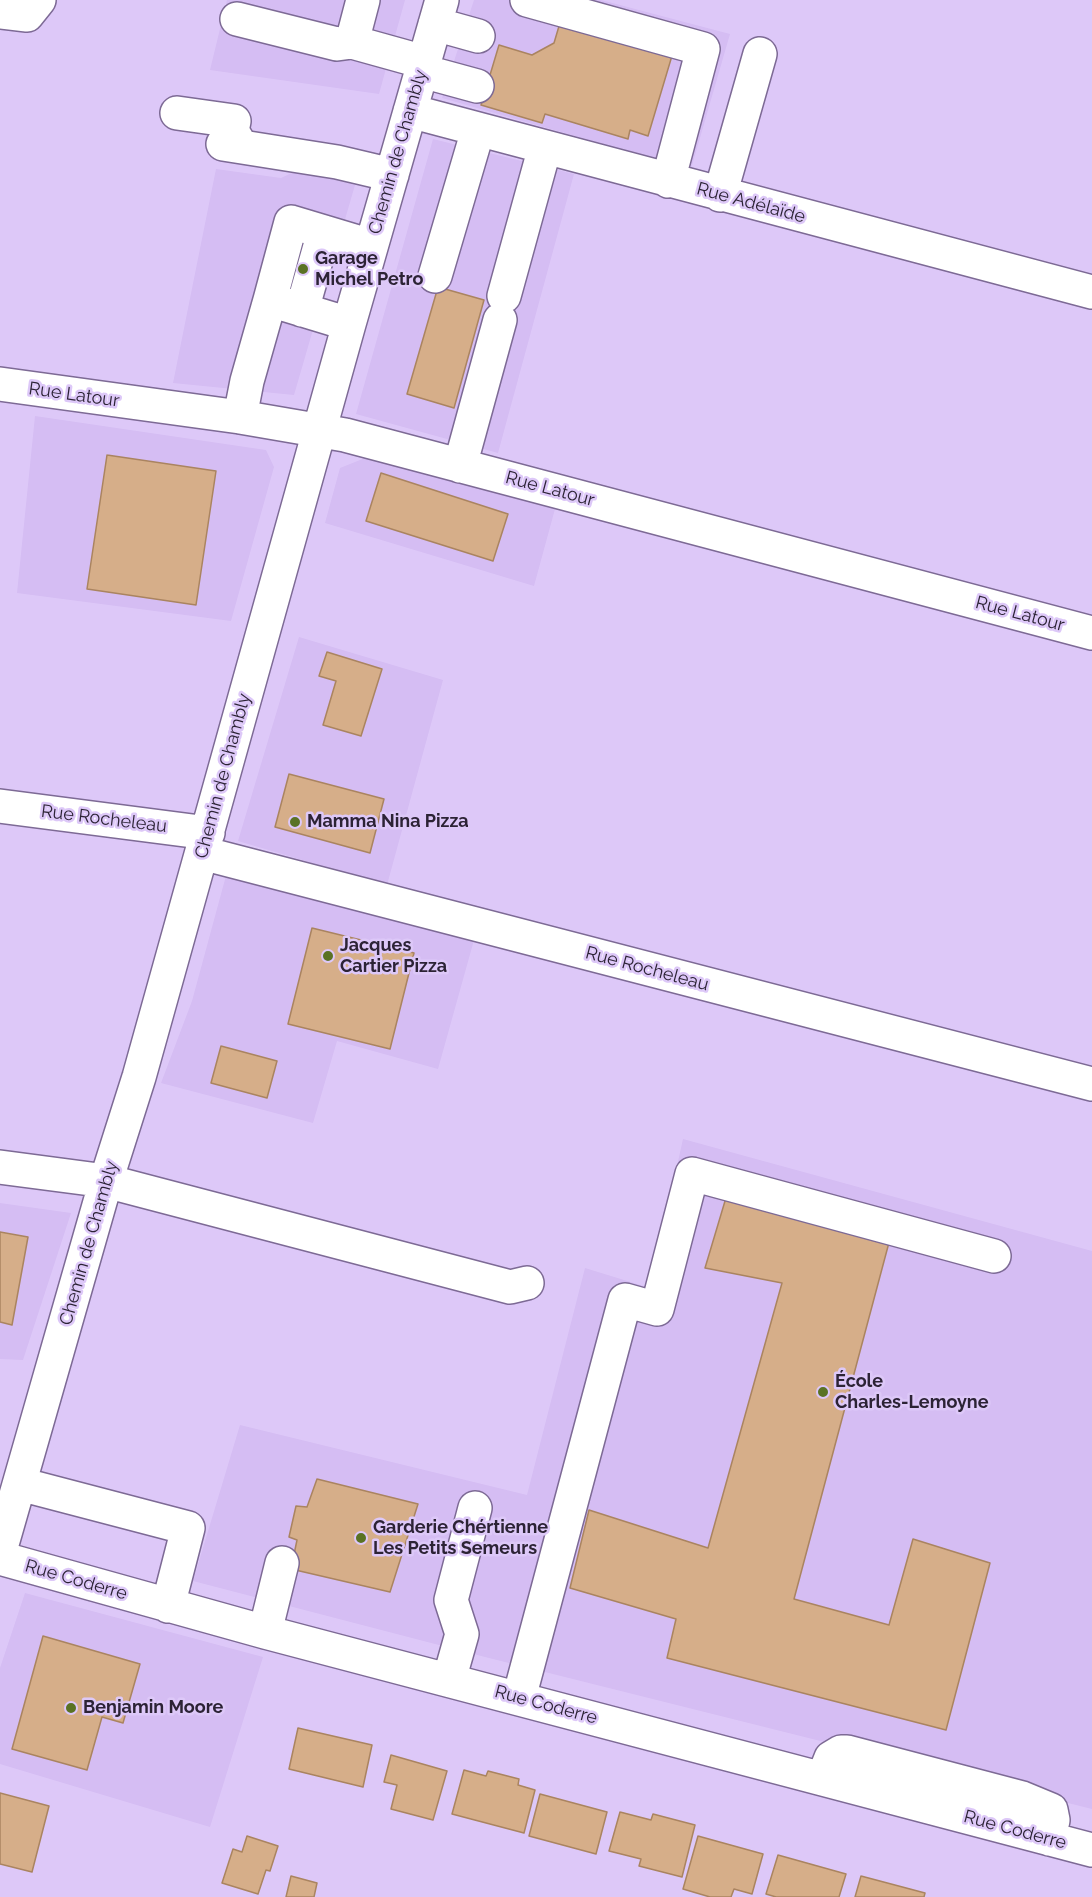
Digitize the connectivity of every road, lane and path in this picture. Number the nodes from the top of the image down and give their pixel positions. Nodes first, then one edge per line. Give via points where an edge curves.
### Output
1 (39, 0) edge
2 (363, 0) edge
3 (527, 0) edge
4 (0, 12) edge
5 (439, 12) edge
6 (237, 19) dead end
7 (478, 36) dead end
8 (352, 42) junction
9 (760, 54) dead end
10 (423, 67) junction
11 (477, 86) dead end
12 (410, 111) junction
13 (177, 113) dead end
14 (478, 130) junction
15 (544, 147) junction
16 (392, 175) junction
17 (668, 181) junction
18 (720, 195) junction
19 (324, 232) junction
20 (371, 246) junction
21 (435, 276) dead end
22 (1092, 292) edge
23 (270, 300) junction
24 (302, 310) junction
25 (349, 324) junction
26 (0, 384) edge
27 (240, 417) junction
28 (319, 431) junction
29 (460, 466) junction
30 (1092, 633) edge
31 (0, 806) edge
32 (205, 843) junction
33 (1092, 1084) edge
34 (0, 1167) edge
35 (106, 1180) junction
36 (993, 1256) dead end
37 (527, 1283) dead end
38 (20, 1484) junction
39 (475, 1508) dead end
40 (0, 1551) edge
41 (0, 1558) edge
42 (282, 1563) dead end
43 (168, 1606) junction
44 (265, 1632) junction
45 (449, 1680) junction
46 (519, 1698) junction
47 (1092, 1850) edge

1 - 4 street via 27,15
2 - 8 street
3 - 17 street via 704,50
5 - 7 street
5 - 10 street, Chemin de Chambly
6 - 8 street via 337,44
8 - 10 street
9 - 18 street
10 - 11 street
10 - 12 street, Chemin de Chambly
12 - 14 street, Rue Adélaïde
12 - 16 street, Chemin de Chambly
13 - 16 street via 234,121 232,145
14 - 15 street, Rue Adélaïde
14 - 21 street
15 - 17 street, Rue Adélaïde
15 - 29 street
16 - 20 street, Chemin de Chambly
17 - 18 street, Rue Adélaïde
18 - 22 street, Rue Adélaïde
19 - 20 street
19 - 23 street via 291,222
19 - 24 street
20 - 25 street, Chemin de Chambly
23 - 24 street
23 - 27 street
24 - 25 street
25 - 28 street, Chemin de Chambly
26 - 27 street, Rue Latour
27 - 28 street, Rue Latour
28 - 29 street, Rue Latour
28 - 32 street, Chemin de Chambly
29 - 30 street, Rue Latour
31 - 32 street, Rue Rocheleau
32 - 33 street, Rue Rocheleau
32 - 35 street, Chemin de Chambly
34 - 35 street
35 - 37 street via 510,1287
35 - 38 street, Chemin de Chambly
36 - 46 street via 692,1174 657,1309 625,1300
38 - 40 street, Chemin de Chambly
38 - 43 street via 189,1528
39 - 45 street via 451,1600 462,1634
41 - 43 street, Rue Coderre
42 - 44 street
43 - 44 street, Rue Coderre
44 - 45 street, Rue Coderre
45 - 46 street, Rue Coderre
46 - 47 street, Rue Coderre

